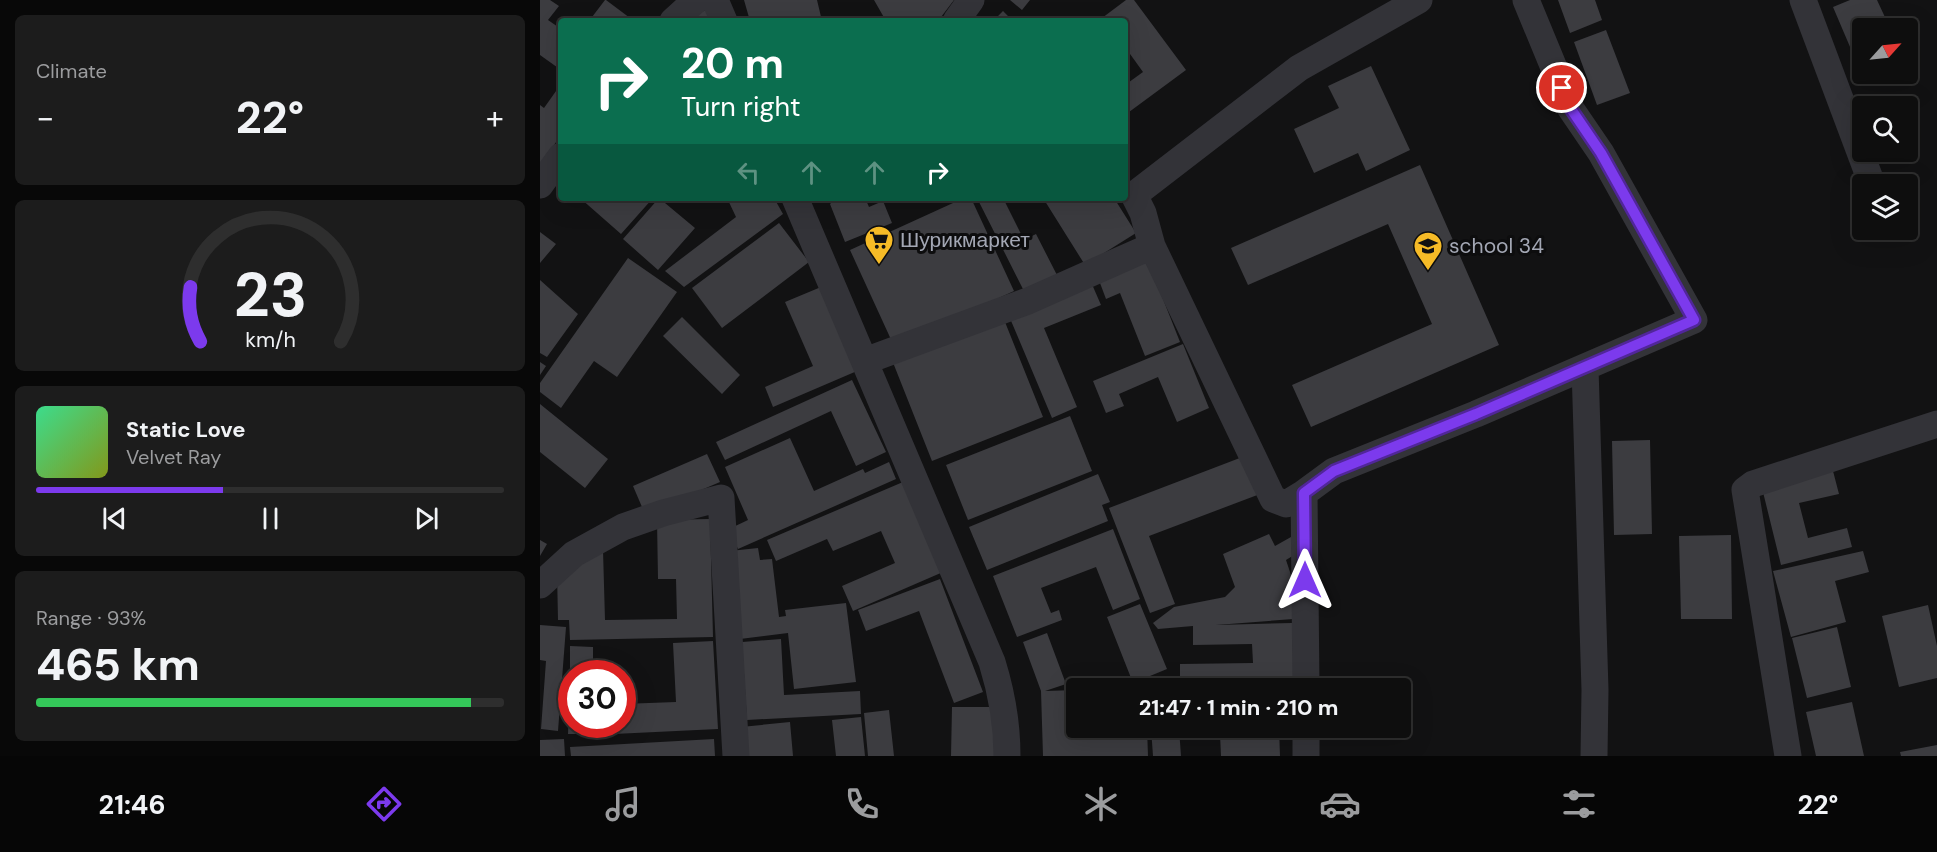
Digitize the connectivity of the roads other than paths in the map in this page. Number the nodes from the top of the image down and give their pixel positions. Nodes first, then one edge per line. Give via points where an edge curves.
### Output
1 (696, 0) edge
2 (715, 0) edge
3 (971, 0) edge
4 (1419, 0) edge
5 (1526, 0) edge
6 (1803, 0) edge
7 (676, 18) edge
8 (723, 18) edge
9 (958, 18) edge
10 (558, 160) edge
11 (1868, 174) edge
12 (540, 185) edge
13 (797, 201) edge
14 (1152, 246) junction
15 (865, 361) junction
16 (1586, 368) junction
17 (1937, 424) edge
18 (1304, 493) junction
19 (540, 585) edge
20 (1306, 678) edge
21 (1306, 738) edge
22 (736, 756) edge
23 (1007, 756) edge
24 (1306, 756) edge
25 (1594, 756) edge
26 (1788, 756) edge

1 - 7 street
2 - 8 street
3 - 9 street
4 - 14 street via 1299,68 1134,195
5 - 16 street via 1571,109 1601,153 1694,320
6 - 11 street
10 - 12 street
13 - 15 street
14 - 15 street via 1028,301
14 - 18 street via 1273,499 1286,504
15 - 23 street via 992,662 1007,727
16 - 18 street via 1334,471
16 - 25 street
17 - 26 street via 1753,484 1745,490
18 - 20 street
19 - 22 street via 574,554 623,527 721,498
21 - 24 street

